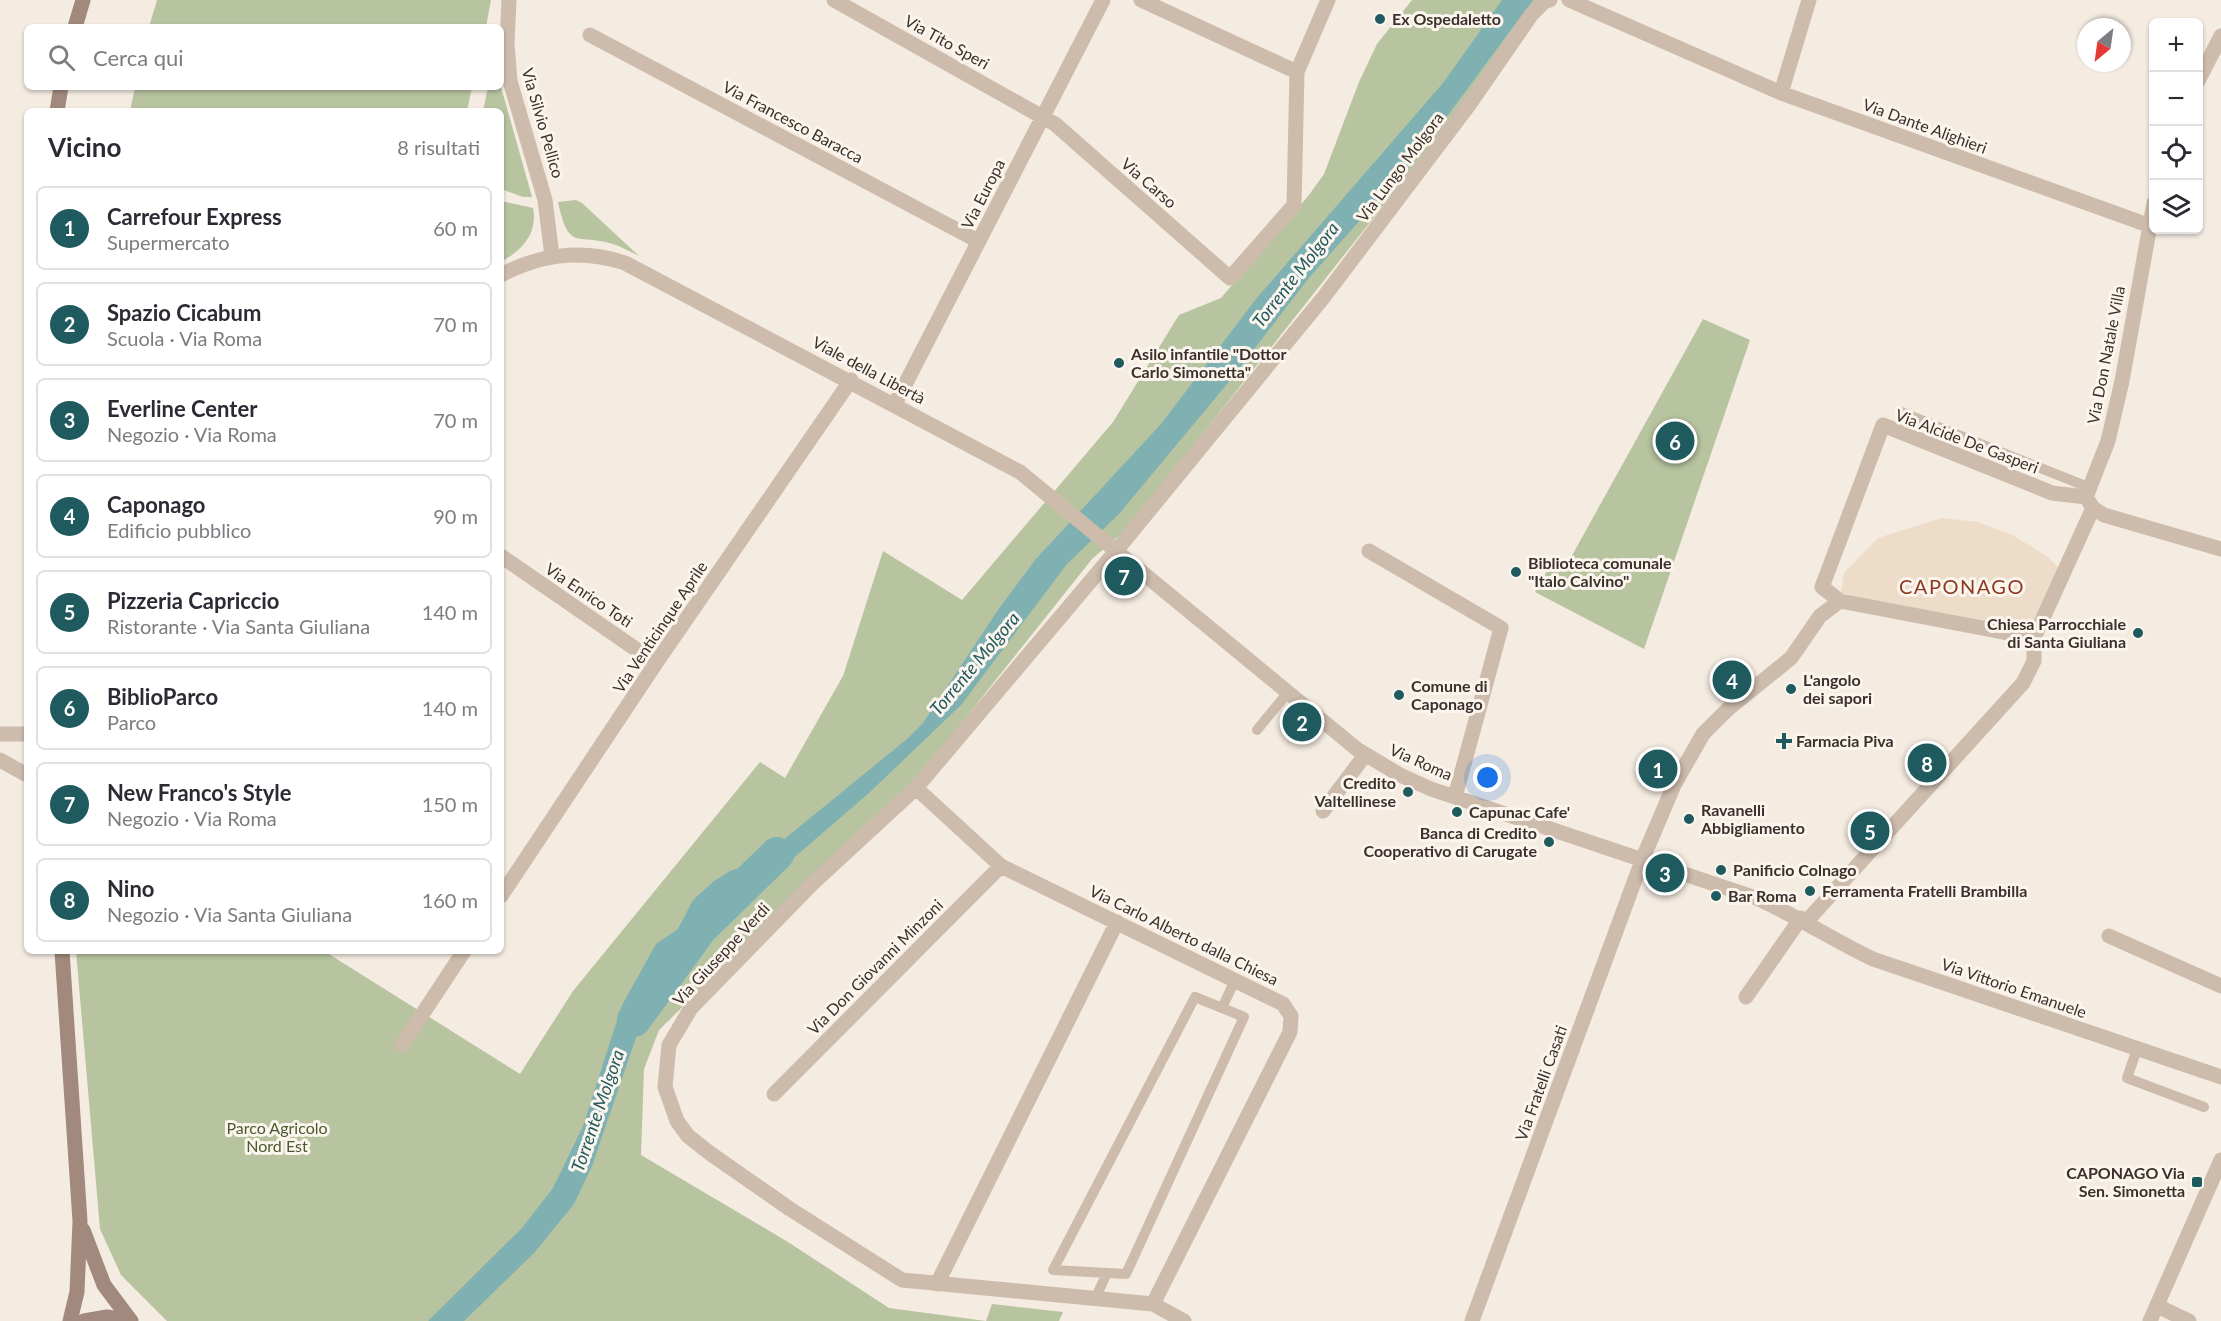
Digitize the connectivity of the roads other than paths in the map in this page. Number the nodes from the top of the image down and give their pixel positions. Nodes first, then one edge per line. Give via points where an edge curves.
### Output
1 (83, 0) edge
2 (509, 0) edge
3 (834, 0) edge
4 (1103, 0) edge
5 (1141, 0) edge
6 (1328, 0) edge
7 (1550, 0) edge
8 (1569, 0) edge
9 (1809, 0) edge
10 (76, 24) edge
11 (590, 35) dead end
12 (2221, 36) edge
13 (1296, 72) junction
14 (2203, 73) edge
15 (60, 90) edge
16 (1781, 93) junction
17 (58, 108) edge
18 (1043, 116) junction
19 (2149, 221) edge
20 (2148, 225) junction
21 (978, 241) junction
22 (552, 256) junction
23 (504, 274) edge
24 (851, 380) junction
25 (895, 405) junction
26 (1901, 412) dead end
27 (2089, 497) junction
28 (1102, 540) joint
29 (2221, 549) edge
30 (1369, 550) dead end
31 (1116, 551) junction
32 (504, 558) edge
33 (1840, 601) junction
34 (2034, 638) junction
35 (657, 663) junction
36 (1289, 691) junction
37 (1257, 730) dead end
38 (24, 734) edge
39 (0, 735) edge
40 (1365, 755) junction
41 (0, 760) edge
42 (24, 773) edge
43 (916, 788) junction
44 (1455, 797) junction
45 (1323, 811) dead end
46 (1643, 858) junction
47 (1001, 866) junction
48 (504, 892) edge
49 (1804, 920) junction
50 (1118, 922) junction
51 (2109, 936) dead end
52 (62, 954) edge
53 (463, 954) edge
54 (1235, 980) junction
55 (2221, 986) edge
56 (1746, 997) dead end
57 (1222, 1008) junction
58 (402, 1045) dead end
59 (2136, 1048) junction
60 (2221, 1077) edge
61 (774, 1094) dead end
62 (2204, 1107) dead end
63 (2221, 1160) edge
64 (80, 1221) junction
65 (1107, 1274) junction
66 (937, 1284) junction
67 (1095, 1299) junction
68 (1153, 1304) junction
69 (2157, 1305) junction
70 (70, 1321) edge
71 (84, 1321) edge
72 (130, 1321) edge
73 (1184, 1321) edge
74 (1472, 1321) edge
75 (2150, 1321) edge
76 (2189, 1321) edge

1 - 10 street
2 - 22 street, Via Silvio Pellico via 510,81 545,200
3 - 18 street, Via Tito Speri
4 - 18 street, Via Europa
5 - 13 street
6 - 13 street
7 - 31 street, Via Lungo Molgora via 1532,14 1469,105 1323,298
8 - 16 street
9 - 16 street
11 - 21 street, Via Francesco Baracca
12 - 14 street
13 - 18 street, Via Carso via 1294,205 1230,278
15 - 17 street
16 - 20 street, Via Dante Alighieri
18 - 21 street, Via Europa
19 - 20 street, Via Don Natale Villa
20 - 27 street, Via Don Natale Villa via 2120,393
21 - 25 street, Via Europa
22 - 23 street, Viale della Libertà
22 - 24 street, Viale della Libertà via 606,257 625,263
24 - 25 street, Viale della Libertà
24 - 35 street, Via Venticinque Aprile
25 - 28 street, Viale della Libertà via 1020,472
26 - 27 lane
27 - 29 street via 2118,520
27 - 33 street, Via Alcide De Gasperi via 2052,494 1883,425 1822,587
27 - 34 street, Via Don Natale Villa
28 - 31 street, Via Roma
30 - 44 street via 1501,628
31 - 36 street, Via Roma
31 - 43 street, Via Giuseppe Verdi
32 - 35 street, Via Enrico Toti
33 - 34 street
33 - 46 street via 1820,616 1791,658 1703,734 1674,785
34 - 49 street, Via Don Natale Villa via 2034,661 2023,683
35 - 48 street, Via Venticinque Aprile
36 - 37 lane
36 - 40 street, Via Roma
38 - 39 street
40 - 44 street, Via Roma via 1400,775
40 - 45 street
41 - 42 street
43 - 47 street, Via Carlo Alberto dalla Chiesa
43 - 66 street, Via Giuseppe Verdi via 812,884 691,1008 669,1045 665,1086 677,1121 688,1136 711,1154 902,1281
44 - 46 street, Via Roma
46 - 49 street, Via Roma via 1756,898
46 - 74 street, Via Fratelli Casati
47 - 50 street, Via Carlo Alberto dalla Chiesa
47 - 61 street, Via Don Giovanni Minzoni
49 - 56 street, Via Don Natale Villa
49 - 59 street, Via Vittorio Emanuele via 1874,959
50 - 54 street, Via Carlo Alberto dalla Chiesa
50 - 66 street
51 - 55 street
52 - 64 street
53 - 58 street
54 - 57 lane
54 - 68 street, Via Carlo Alberto dalla Chiesa via 1283,1004 1291,1016 1290,1032
57 - 65 lane via 1244,1017 1126,1274
57 - 65 lane via 1196,998 1053,1270
59 - 60 street, Via Vittorio Emanuele
59 - 62 lane via 2127,1078
63 - 69 street
64 - 70 street via 77,1292
64 - 72 street via 104,1285
65 - 67 lane
66 - 67 street, Via Giuseppe Verdi
67 - 68 street, Via Giuseppe Verdi
68 - 73 street, Via Giuseppe Verdi
69 - 75 street
69 - 76 street
71 - 72 street via 107,1317

